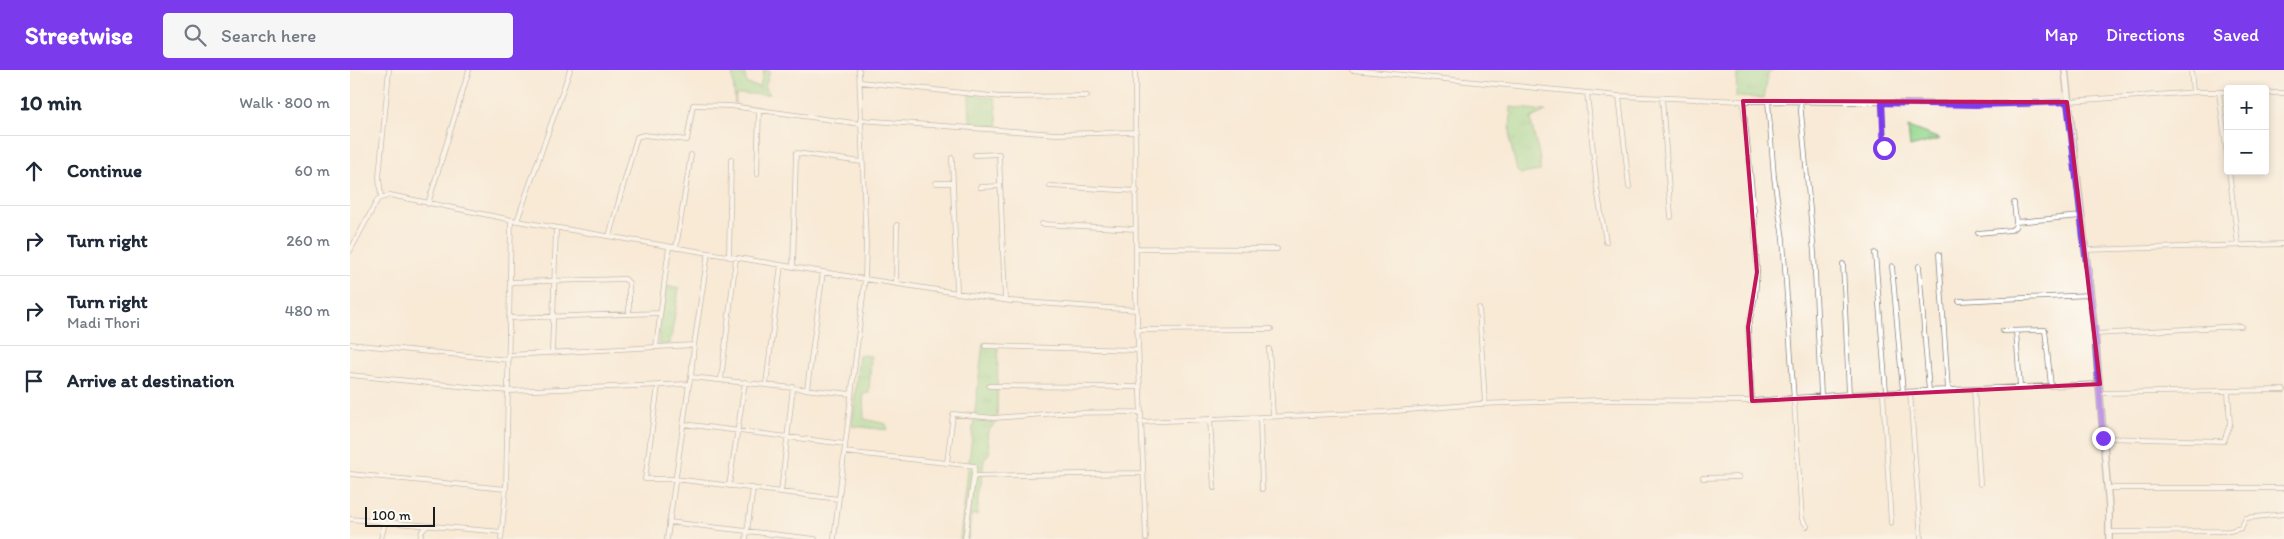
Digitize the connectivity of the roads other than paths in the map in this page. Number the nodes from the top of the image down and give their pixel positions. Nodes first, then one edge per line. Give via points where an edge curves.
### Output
1 (389, 70) edge
2 (469, 70) edge
3 (570, 70) edge
4 (859, 70) edge
5 (1135, 70) edge
6 (1352, 70) edge
7 (2064, 70) edge
8 (2191, 70) edge
9 (860, 82) junction
10 (2193, 92) junction
11 (2219, 92) junction
12 (2224, 92) edge
13 (1588, 93) junction
14 (2269, 93) edge
15 (2284, 93) edge
16 (1087, 96) dead end
17 (1619, 96) junction
18 (1662, 98) junction
19 (1743, 101) junction
20 (1768, 101) junction
21 (1800, 101) junction
22 (2067, 102) junction
23 (1882, 103) junction
24 (759, 111) junction
25 (861, 122) junction
26 (1136, 132) junction
27 (2224, 132) edge
28 (1884, 148) dead end
29 (691, 155) dead end
30 (975, 155) dead end
31 (952, 158) dead end
32 (730, 159) dead end
33 (862, 162) junction
34 (757, 174) dead end
35 (2229, 175) edge
36 (936, 183) dead end
37 (953, 183) junction
38 (980, 186) dead end
39 (1000, 186) junction
40 (1050, 186) dead end
41 (1629, 187) dead end
42 (1137, 191) junction
43 (381, 197) junction
44 (2014, 203) dead end
45 (428, 204) junction
46 (2080, 216) junction
47 (1671, 217) dead end
48 (511, 220) junction
49 (517, 221) junction
50 (2016, 222) junction
51 (1042, 224) dead end
52 (897, 225) dead end
53 (556, 228) junction
54 (1136, 229) junction
55 (1978, 233) dead end
56 (609, 236) junction
57 (1606, 242) dead end
58 (2238, 244) junction
59 (2284, 244) edge
60 (670, 247) junction
61 (676, 248) junction
62 (1136, 248) junction
63 (1277, 249) dead end
64 (2084, 250) junction
65 (350, 251) edge
66 (708, 253) junction
67 (1875, 253) dead end
68 (1939, 254) dead end
69 (729, 257) junction
70 (736, 258) junction
71 (1843, 264) dead end
72 (781, 266) junction
73 (1892, 266) dead end
74 (1919, 266) dead end
75 (794, 268) junction
76 (823, 272) junction
77 (865, 279) junction
78 (555, 280) junction
79 (510, 282) junction
80 (896, 284) junction
81 (957, 293) junction
82 (2090, 295) junction
83 (1005, 300) junction
84 (1959, 301) dead end
85 (1479, 308) dead end
86 (1137, 310) junction
87 (660, 313) junction
88 (629, 314) junction
89 (553, 317) junction
90 (509, 318) junction
91 (2241, 326) dead end
92 (1271, 329) dead end
93 (1137, 330) junction
94 (2003, 331) dead end
95 (2016, 331) junction
96 (2095, 334) junction
97 (350, 344) edge
98 (694, 345) junction
99 (985, 346) dead end
100 (656, 347) junction
101 (1269, 349) dead end
102 (1138, 350) junction
103 (552, 353) junction
104 (509, 357) junction
105 (350, 375) edge
106 (691, 377) junction
107 (721, 379) junction
108 (744, 382) junction
109 (689, 384) junction
110 (766, 384) junction
111 (2100, 384) junction
112 (658, 386) junction
113 (990, 386) dead end
114 (2051, 386) junction
115 (793, 387) junction
116 (1139, 387) junction
117 (2020, 387) junction
118 (807, 389) junction
119 (1974, 389) junction
120 (1948, 390) junction
121 (2284, 390) edge
122 (508, 391) junction
123 (1929, 391) junction
124 (2228, 391) junction
125 (1903, 392) junction
126 (1910, 392) junction
127 (1885, 393) junction
128 (2100, 393) junction
129 (851, 394) junction
130 (1849, 394) junction
131 (1821, 395) junction
132 (1793, 398) junction
133 (1752, 401) junction
134 (1485, 404) junction
135 (1140, 412) junction
136 (1273, 416) junction
137 (1260, 417) junction
138 (1210, 419) junction
139 (1140, 422) junction
140 (683, 424) junction
141 (738, 431) junction
142 (788, 437) junction
143 (2103, 438) junction
144 (845, 444) junction
145 (844, 452) junction
146 (947, 463) junction
147 (1143, 473) junction
148 (350, 474) edge
149 (974, 476) junction
150 (1739, 477) dead end
151 (1703, 478) dead end
152 (674, 480) junction
153 (1980, 484) dead end
154 (729, 486) junction
155 (753, 488) junction
156 (1214, 488) dead end
157 (2107, 488) junction
158 (2284, 488) edge
159 (506, 489) junction
160 (1262, 489) dead end
161 (781, 492) junction
162 (839, 499) junction
163 (2284, 514) edge
164 (350, 519) edge
165 (385, 522) junction
166 (669, 522) junction
167 (1891, 523) dead end
168 (427, 526) junction
169 (1807, 526) dead end
170 (747, 530) junction
171 (502, 532) junction
172 (2110, 532) junction
173 (381, 539) edge
174 (420, 539) edge
175 (500, 539) edge
176 (667, 539) edge
177 (746, 539) edge
178 (815, 539) edge
179 (834, 539) edge
180 (965, 539) edge
181 (1146, 539) edge
182 (1920, 539) edge
183 (2109, 539) edge

1 - 43 street via 379,177
2 - 45 street
3 - 49 street
4 - 9 street
5 - 26 street
6 - 13 street
7 - 22 main road
8 - 10 street
9 - 16 street via 1001,97
9 - 25 street
10 - 11 street
10 - 22 street
11 - 12 street
11 - 27 street
13 - 17 street
13 - 57 street via 1597,189
14 - 15 street
17 - 18 street
17 - 41 street
18 - 19 street
18 - 47 street
19 - 20 street
19 - 133 street via 1757,272 1748,327
20 - 21 street
20 - 132 street via 1774,177 1782,222
21 - 23 street
21 - 131 street via 1814,253
22 - 23 street via 2001,105
22 - 46 main road
23 - 28 street
24 - 25 street
24 - 34 street
24 - 56 street via 697,104 691,108 687,140 637,137
25 - 26 street via 1056,134
25 - 33 street
26 - 42 street
29 - 61 street
30 - 39 street via 999,154
31 - 37 street
32 - 69 street
33 - 75 street via 796,152
33 - 77 street
35 - 58 street
36 - 37 street
37 - 81 street
38 - 39 street
39 - 83 street
40 - 42 street
42 - 54 street
43 - 45 street via 390,195
43 - 65 street
44 - 50 street
45 - 48 street
46 - 50 street
46 - 64 main road
48 - 49 street
48 - 79 street
49 - 53 street
50 - 55 street via 2011,230
51 - 54 street
52 - 80 street
53 - 56 street
53 - 78 street
54 - 62 street
56 - 60 street
58 - 59 street
58 - 64 street
60 - 61 street
60 - 87 street
61 - 66 street
62 - 63 street
62 - 86 street
64 - 82 main road
66 - 69 street
66 - 98 street
67 - 127 street
68 - 120 street
69 - 70 street
70 - 72 street
70 - 107 street
71 - 130 street
72 - 75 street
72 - 110 street
73 - 125 street
74 - 123 street
75 - 76 street
76 - 77 street
76 - 118 street
77 - 80 street
77 - 129 street
78 - 79 street
78 - 88 street via 626,280 630,282
78 - 89 street
79 - 90 street
80 - 81 street
81 - 83 street
82 - 84 street
82 - 96 main road
83 - 86 street
85 - 134 street
86 - 93 street
87 - 88 street
87 - 100 street
88 - 89 street
89 - 90 street
89 - 103 street
90 - 104 street
91 - 96 street
92 - 93 street
93 - 102 street
94 - 95 street
95 - 114 street via 2045,330
95 - 117 street
96 - 111 main road
97 - 104 street
98 - 100 street
98 - 106 street
99 - 102 street
100 - 103 street
101 - 136 street
102 - 116 street
103 - 104 street
104 - 122 street
105 - 122 street
106 - 107 street
106 - 109 street
107 - 108 street
108 - 110 street
108 - 141 street
109 - 112 street
109 - 140 street
110 - 115 street
111 - 114 street
111 - 128 main road
112 - 122 street
112 - 152 street via 645,479
113 - 116 street
114 - 117 street
115 - 118 street
115 - 142 street
116 - 135 street
117 - 119 street
118 - 129 street
119 - 120 street
119 - 153 street
120 - 123 street
121 - 124 street
122 - 159 street
123 - 126 street
124 - 128 street
124 - 143 street via 2230,428 2224,441
125 - 126 street
125 - 127 street
126 - 182 street
127 - 130 street
127 - 167 street
128 - 143 main road
129 - 144 street
130 - 131 street
131 - 132 street
132 - 133 street
132 - 169 street via 1802,521
133 - 134 street via 1602,400
134 - 136 street
135 - 139 street
135 - 146 street via 994,418 953,414
136 - 137 street
137 - 138 street
137 - 160 street
138 - 139 street
138 - 156 street
139 - 147 street
140 - 141 street
140 - 152 street
141 - 142 street
141 - 154 street
142 - 144 street
142 - 161 street
143 - 157 main road
144 - 145 street
145 - 146 street
145 - 162 street
146 - 149 street via 975,466
147 - 149 street
147 - 181 street
148 - 159 street
149 - 180 street
150 - 151 street
152 - 154 street
152 - 166 street
154 - 155 street
155 - 161 street
155 - 170 street
157 - 158 street
157 - 172 main road
159 - 171 street
161 - 162 street
162 - 179 street
163 - 172 street via 2246,518 2241,528 2230,531
164 - 165 street
165 - 168 street
165 - 173 street
166 - 170 street
166 - 176 street
168 - 171 street
168 - 174 street
170 - 177 street
170 - 178 street
171 - 175 street
172 - 183 main road

